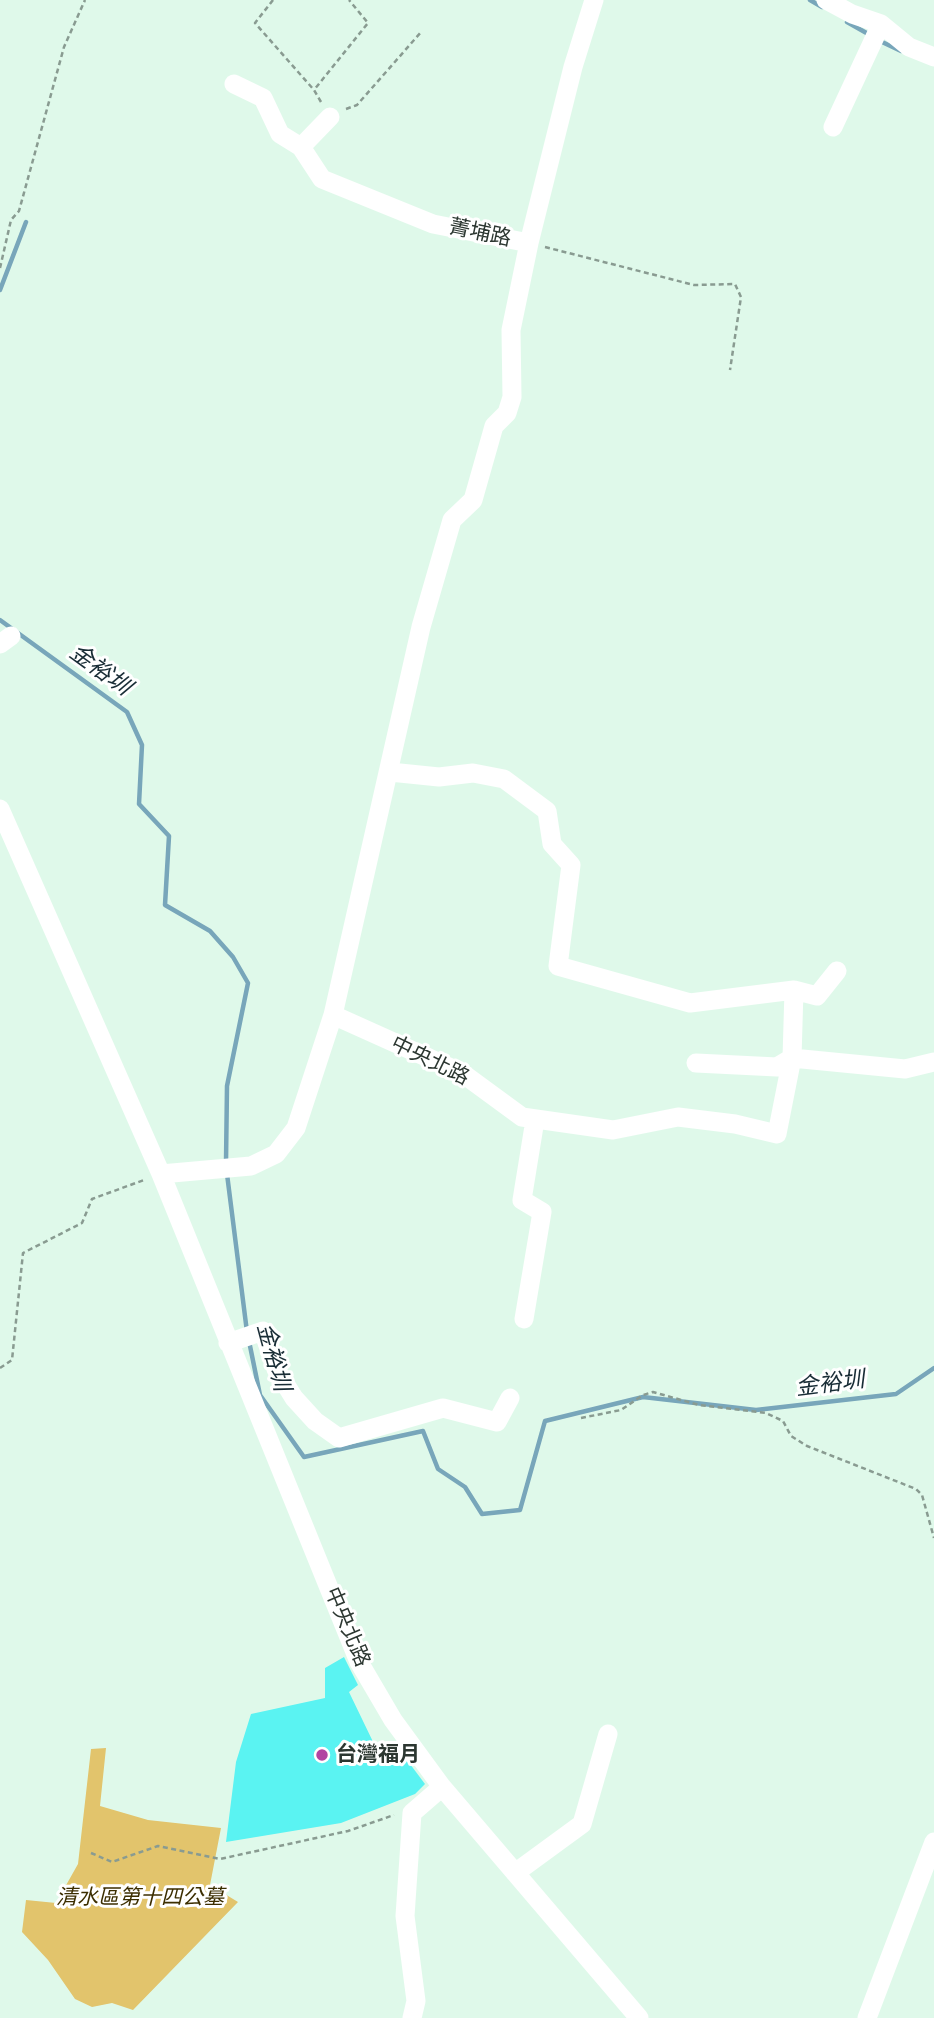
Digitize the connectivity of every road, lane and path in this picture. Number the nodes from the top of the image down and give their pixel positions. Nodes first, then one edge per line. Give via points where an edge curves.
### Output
1 (85, 0) edge
2 (273, 0) edge
3 (349, 0) edge
4 (594, 0) edge
5 (826, 0) edge
6 (881, 24) junction
7 (422, 31) dead end
8 (934, 57) edge
9 (234, 83) dead end
10 (314, 90) junction
11 (330, 117) junction
12 (833, 127) dead end
13 (301, 147) junction
14 (529, 243) junction
15 (0, 268) edge
16 (730, 370) dead end
17 (390, 772) junction
18 (0, 809) edge
19 (838, 971) dead end
20 (794, 990) junction
21 (334, 1015) junction
22 (792, 1058) junction
23 (934, 1062) edge
24 (696, 1063) dead end
25 (535, 1119) junction
26 (160, 1174) junction
27 (524, 1319) dead end
28 (228, 1343) junction
29 (0, 1368) edge
30 (510, 1398) dead end
31 (582, 1418) dead end
32 (934, 1538) edge
33 (608, 1734) dead end
34 (442, 1787) junction
35 (412, 1813) junction
36 (934, 1842) edge
37 (92, 1853) dead end
38 (515, 1873) junction
39 (412, 2018) edge
40 (639, 2018) edge
41 (867, 2018) edge

1 - 15 path via 64,47
2 - 10 path via 255,23
3 - 10 path via 368,23
4 - 14 street, 菁埔路
5 - 6 street
6 - 8 street via 909,47
6 - 12 street
7 - 11 path via 357,105
9 - 13 street, 菁埔路 via 263,98 281,134
10 - 11 path
11 - 13 street
13 - 14 street, 菁埔路 via 322,179 433,224
14 - 16 path via 694,285 735,284 741,297
14 - 17 street via 511,330 512,397 507,413 494,426 472,500 452,520 421,627
17 - 20 street via 439,777 473,773 504,779 547,811 552,844 571,865 558,966 691,1003
17 - 21 street
18 - 26 street, 中央北路
19 - 20 street via 817,996
20 - 22 street
21 - 25 street, 中央北路 via 462,1073 523,1117
21 - 26 street via 296,1128 276,1154 251,1166
22 - 23 street via 905,1069
22 - 24 street via 777,1067
22 - 25 street, 中央北路 via 777,1134 678,1117 614,1130
25 - 27 street via 522,1200 542,1212
26 - 28 street, 中央北路
26 - 29 path via 92,1199 82,1223 23,1253 12,1360
28 - 30 street via 263,1331 276,1369 294,1398 339,1438 443,1408 497,1422
28 - 34 street, 中央北路 via 359,1662 393,1720
31 - 32 path via 621,1410 653,1392 699,1405 766,1413 783,1421 791,1436 807,1446 916,1489 922,1495
33 - 38 street via 582,1824
34 - 35 street
34 - 38 street, 中央北路
35 - 37 path via 220,1859 158,1846 112,1862
35 - 39 street via 405,1916 416,2001
36 - 41 street
38 - 40 street, 中央北路

